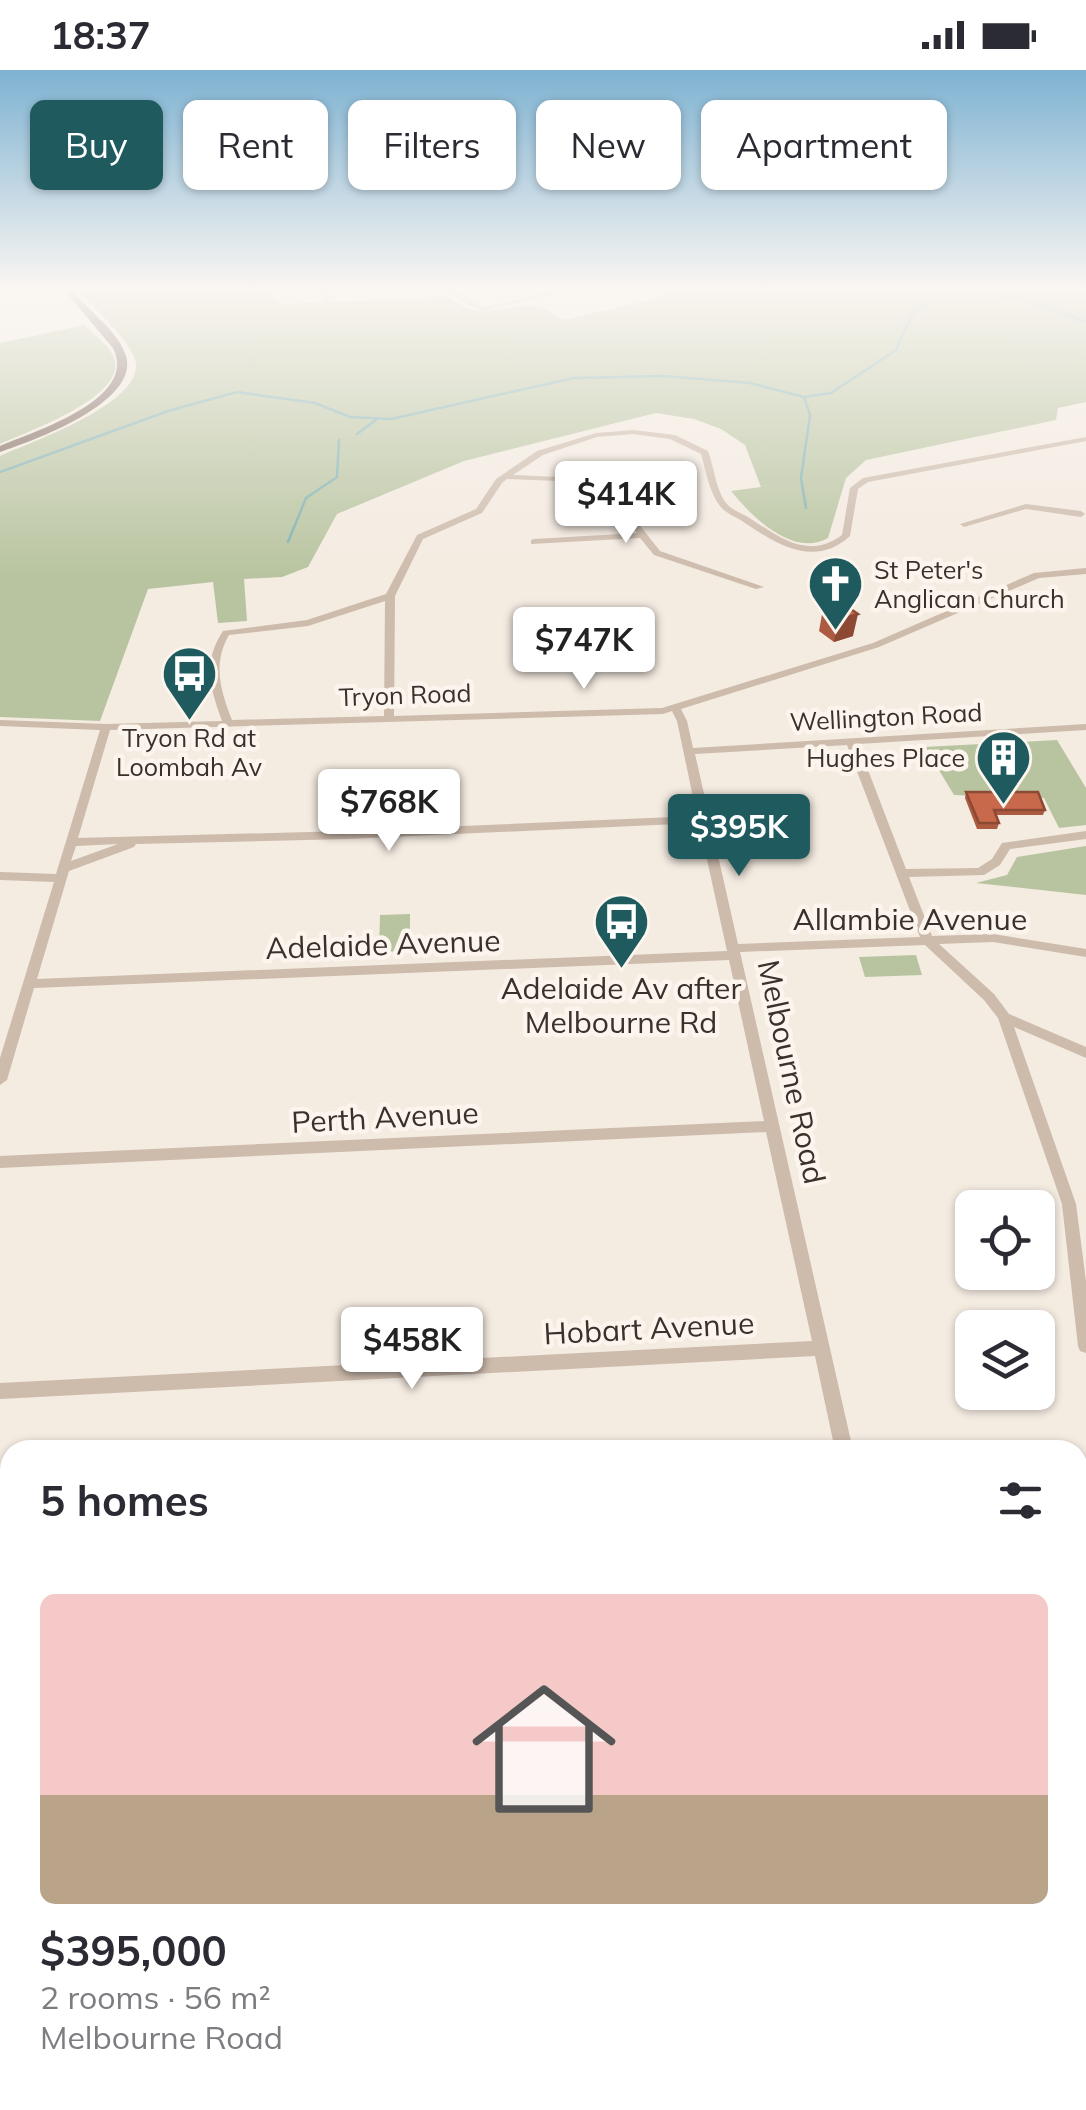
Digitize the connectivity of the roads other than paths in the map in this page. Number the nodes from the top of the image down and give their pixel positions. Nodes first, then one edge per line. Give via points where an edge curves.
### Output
1 (116, 385) edge
2 (1086, 439) edge
3 (0, 450) edge
4 (504, 476) junction
5 (1084, 516) edge
6 (964, 524) dead end
7 (642, 535) junction
8 (534, 542) dead end
9 (1086, 571) edge
10 (759, 587) dead end
11 (390, 596) junction
12 (676, 708) junction
13 (389, 718) junction
14 (0, 723) edge
15 (228, 724) junction
16 (1086, 726) edge
17 (106, 727) junction
18 (852, 743) junction
19 (688, 751) junction
20 (704, 819) junction
21 (1086, 835) edge
22 (140, 840) junction
23 (72, 842) junction
24 (60, 873) junction
25 (902, 873) junction
26 (0, 876) edge
27 (926, 940) junction
28 (734, 951) junction
29 (1086, 953) edge
30 (32, 984) junction
31 (1004, 1017) junction
32 (1086, 1053) edge
33 (0, 1076) edge
34 (772, 1126) junction
35 (0, 1162) edge
36 (1086, 1346) edge
37 (821, 1348) junction
38 (0, 1390) edge
39 (842, 1440) edge

1 - 3 main road via 77,415
2 - 4 street via 866,480 854,488 846,536 833,546 805,549 776,540 724,506 705,453 672,436 596,435 540,453
4 - 7 street via 606,487
4 - 11 street via 479,511 420,537
5 - 6 street via 1026,506
7 - 8 street
7 - 10 street via 670,560
9 - 12 street, Tryon Road via 1037,575 876,645
11 - 13 street
11 - 15 street via 308,623 226,633 212,678
12 - 13 street, Tryon Road
12 - 19 street, Melbourne Road
13 - 15 street, Tryon Road
14 - 17 street, Tryon Road
15 - 17 street, Tryon Road
16 - 18 street, Wellington Road
17 - 23 street
18 - 19 street, Wellington Road
18 - 25 street
19 - 20 street, Melbourne Road
20 - 22 street
20 - 28 street, Melbourne Road
21 - 25 street via 1006,846 980,872
22 - 23 street
22 - 24 street
23 - 24 street
24 - 26 street
24 - 30 street
25 - 27 street
27 - 28 street, Allambie Avenue
27 - 29 street, Allambie Avenue via 1005,939
27 - 31 street
28 - 30 street, Adelaide Avenue
28 - 34 street, Melbourne Road
30 - 33 street
31 - 32 street
31 - 36 street via 1069,1204
34 - 35 street, Perth Avenue
34 - 37 street, Melbourne Road
37 - 38 street, Hobart Avenue
37 - 39 street, Melbourne Road

